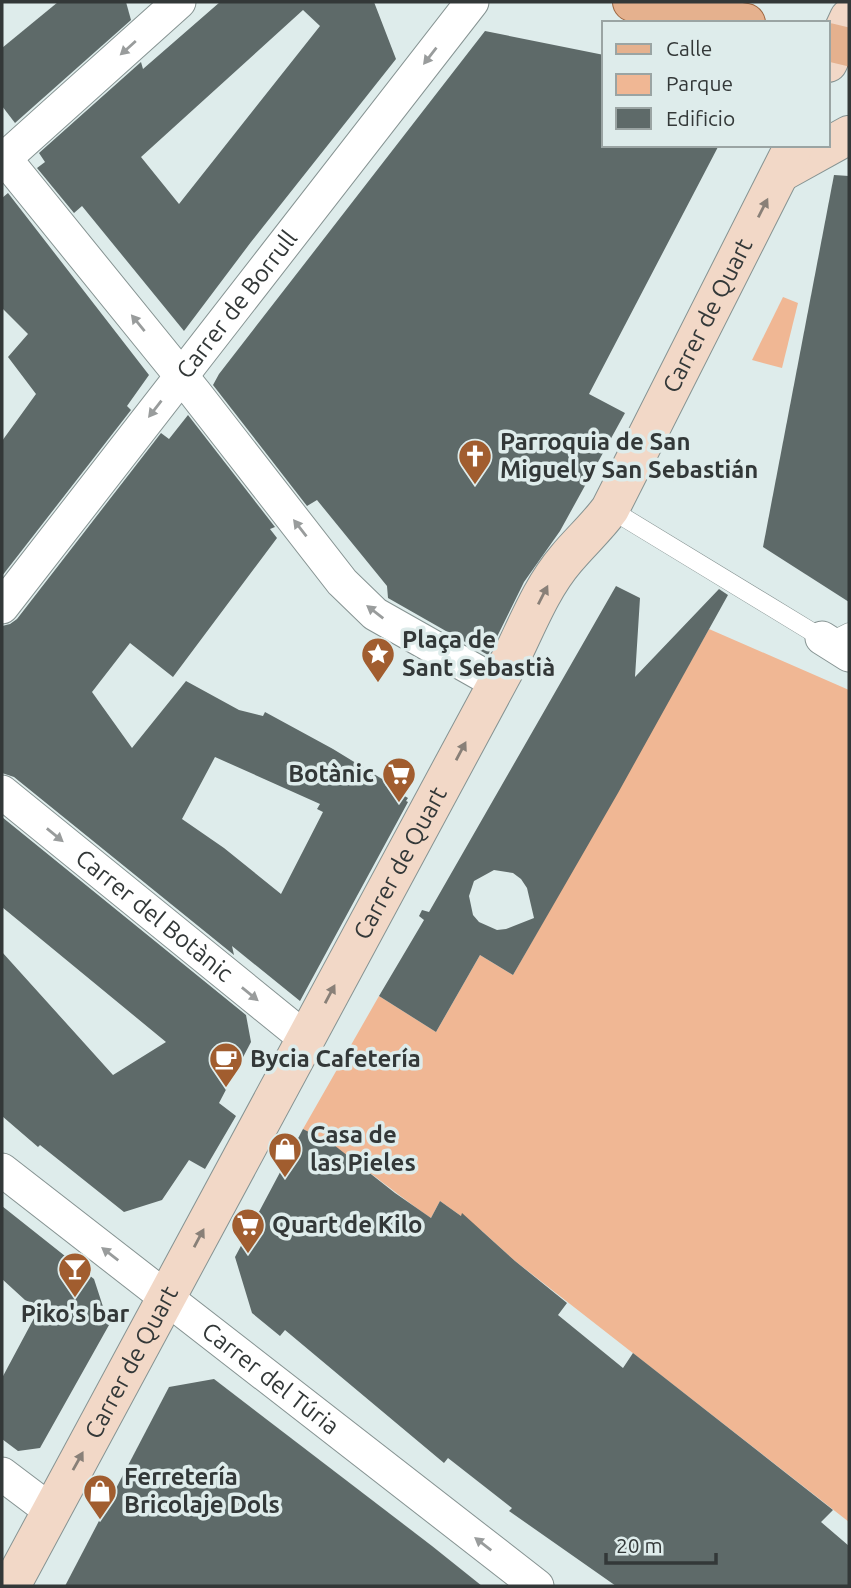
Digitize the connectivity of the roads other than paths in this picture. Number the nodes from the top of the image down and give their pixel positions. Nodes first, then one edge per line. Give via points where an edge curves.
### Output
1 (179, 2) edge
2 (472, 2) edge
3 (632, 2) edge
4 (735, 21) edge
5 (849, 135) edge
6 (830, 142) edge
7 (818, 147) edge
8 (3, 158) edge
9 (788, 159) edge
10 (180, 377) junction
11 (610, 509) junction
12 (2, 607) edge
13 (835, 635) edge
14 (849, 656) edge
15 (497, 683) junction
16 (2, 792) edge
17 (306, 1039) junction
18 (2, 1170) edge
19 (167, 1298) junction
20 (2, 1474) edge
21 (51, 1511) junction
22 (11, 1586) edge
23 (537, 1586) edge

1 -> 8 street
2 -> 10 street, Carrer de Borrull
3 - 4 main road
5 - 6 street
7 - 9 street
10 -> 8 street
11 -> 9 street, Carrer de Quart
10 -> 12 street, Carrer de Borrull
15 -> 10 street via 374,614 342,582
11 - 13 lane
15 -> 11 street, Carrer de Quart via 548,584
13 - 14 street
17 -> 15 street, Carrer de Quart
16 -> 17 street, Carrer del Botànic
19 -> 17 street, Carrer de Quart
19 -> 18 street, Carrer del Túria
21 -> 19 street, Carrer de Quart
23 -> 19 street, Carrer del Túria
20 - 21 street
21 - 22 street, Carrer de Quart

